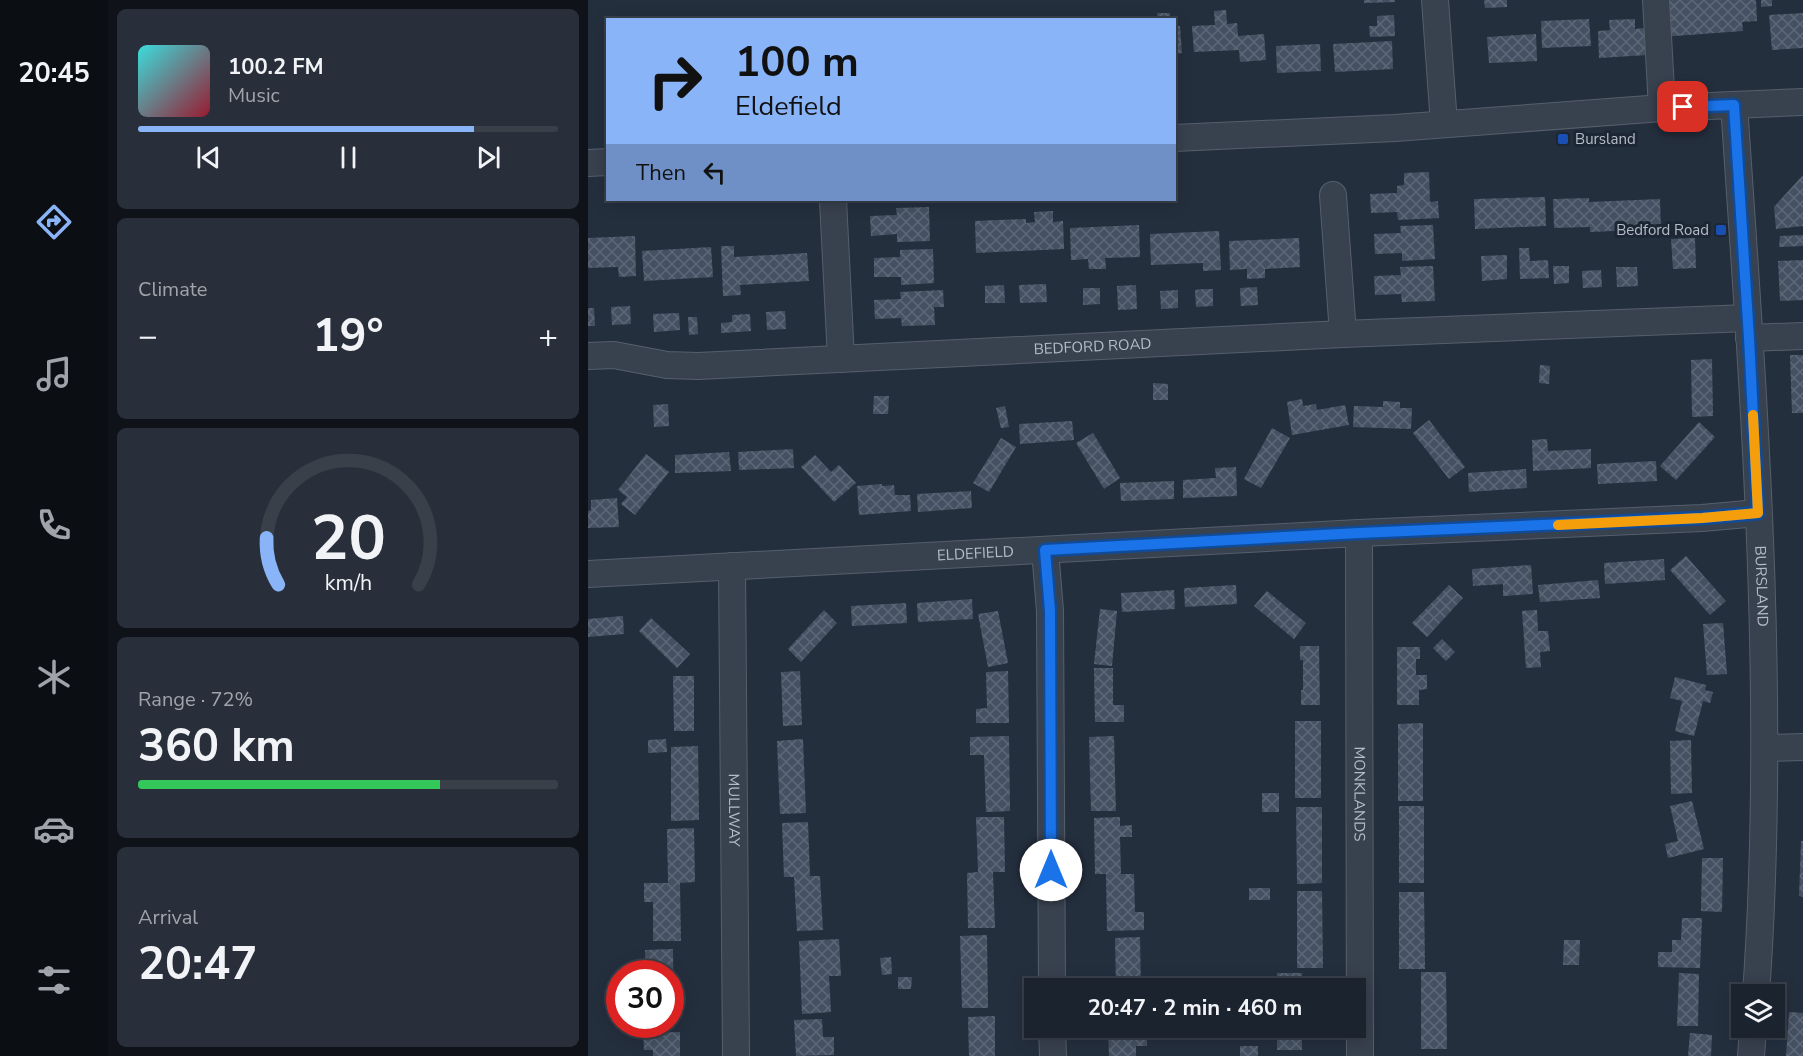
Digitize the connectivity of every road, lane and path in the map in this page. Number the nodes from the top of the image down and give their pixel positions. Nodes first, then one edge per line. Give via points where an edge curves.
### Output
1 (1435, 0) edge
2 (1656, 0) edge
3 (1803, 102) edge
4 (1734, 105) junction
5 (1662, 108) junction
6 (1444, 124) junction
7 (1176, 138) edge
8 (606, 162) edge
9 (588, 163) edge
10 (1333, 195) dead end
11 (832, 201) edge
12 (1749, 328) junction
13 (1343, 334) junction
14 (1803, 336) edge
15 (588, 356) edge
16 (841, 359) junction
17 (1758, 513) junction
18 (1359, 533) junction
19 (1045, 550) junction
20 (732, 566) junction
21 (588, 574) edge
22 (1803, 747) edge
23 (1765, 748) junction
24 (1052, 978) edge
25 (1757, 984) edge
26 (1052, 1038) edge
27 (1752, 1038) edge
28 (736, 1056) edge
29 (1053, 1056) edge
30 (1360, 1056) edge
31 (1751, 1056) edge

1 - 6 street
2 - 5 street
3 - 4 street
4 - 5 street
4 - 12 street, BURSLAND
5 - 6 street
6 - 7 street
8 - 9 street
10 - 13 street
11 - 16 street
12 - 13 street, BEDFORD ROAD
12 - 14 street, BEDFORD ROAD
12 - 17 street, BURSLAND
13 - 16 street, BEDFORD ROAD
15 - 16 street, BEDFORD ROAD via 614,355 667,365 698,366
17 - 18 street, ELDEFIELD
17 - 23 street, BURSLAND
18 - 19 street, ELDEFIELD
18 - 30 street, MONKLANDS
19 - 20 street, ELDEFIELD
19 - 24 street via 1050,611
20 - 21 street, ELDEFIELD
20 - 28 street, MULLWAY
22 - 23 street
23 - 25 street, BURSLAND via 1763,900
26 - 29 street
27 - 31 street

